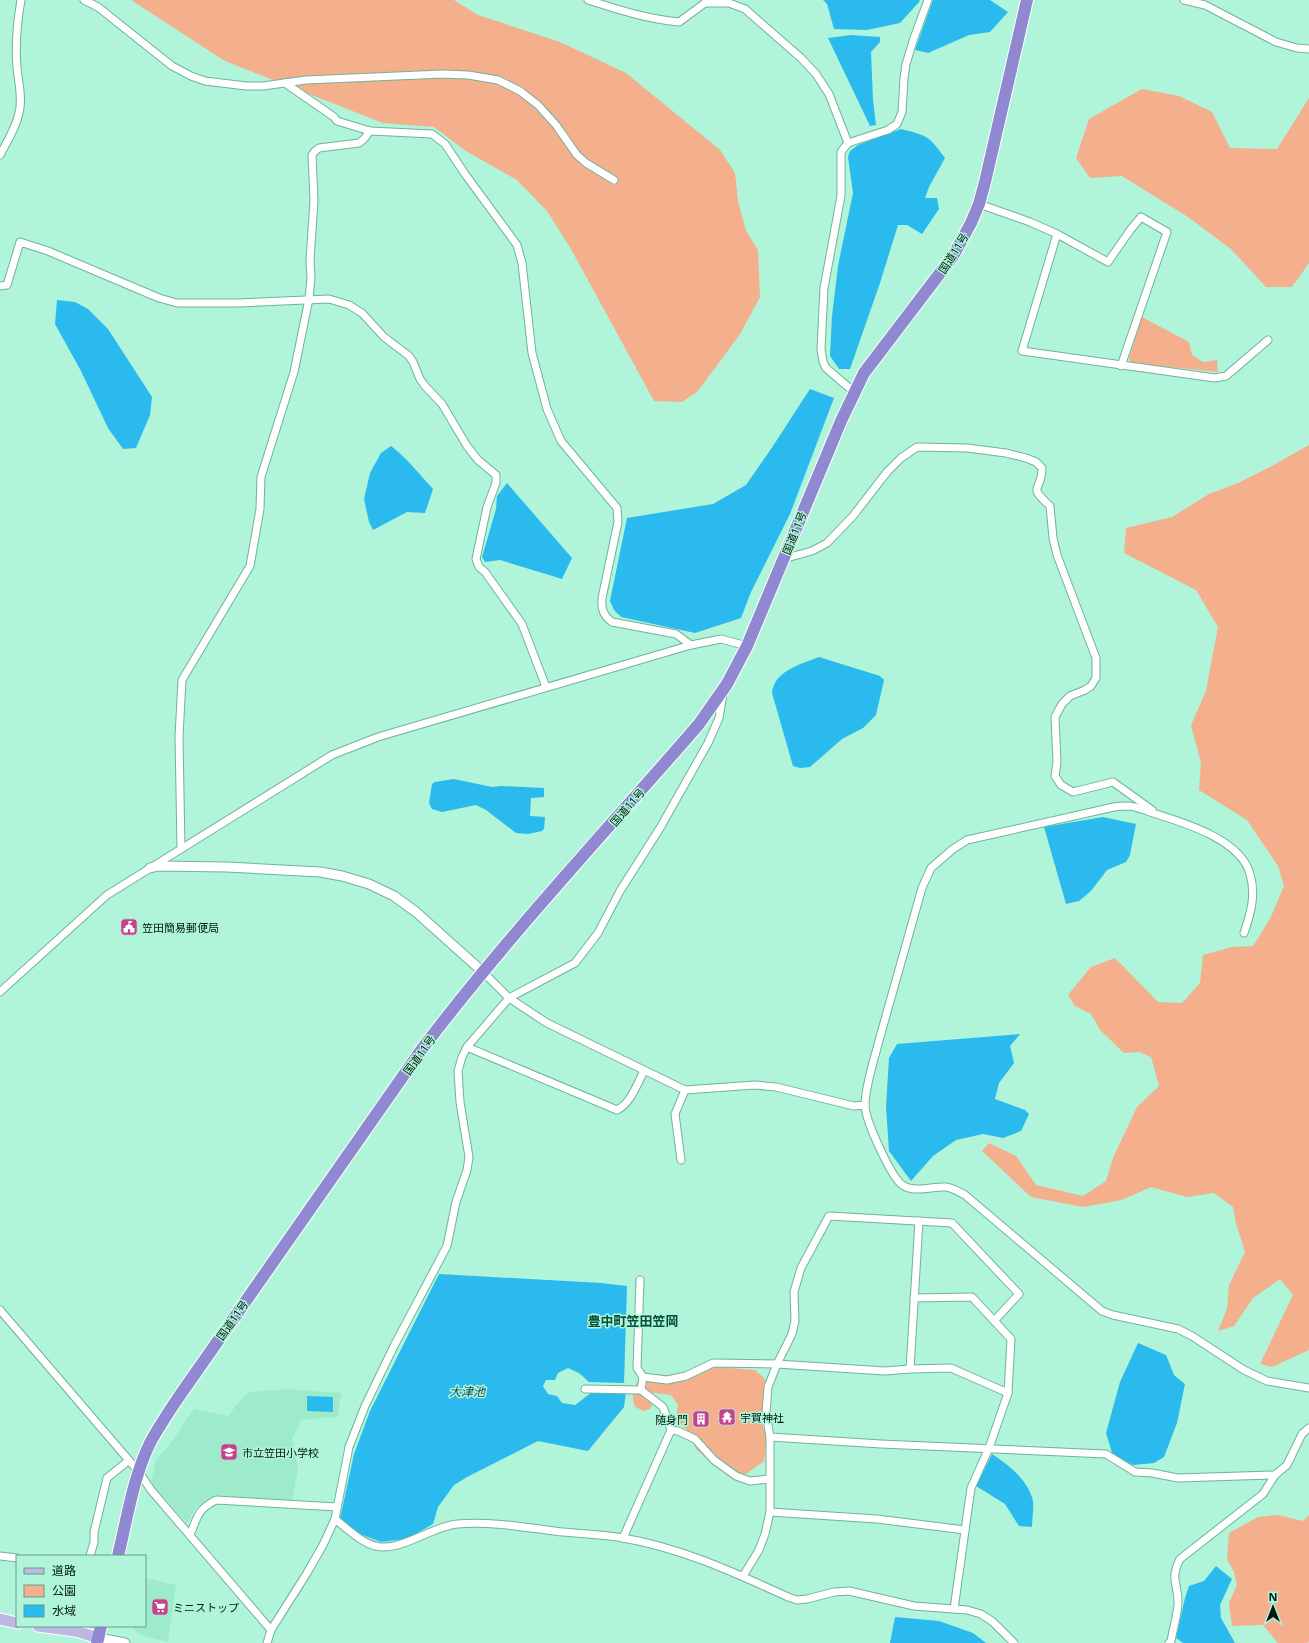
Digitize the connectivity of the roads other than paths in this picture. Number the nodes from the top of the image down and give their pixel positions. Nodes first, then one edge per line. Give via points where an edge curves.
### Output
1 (21, 0) edge
2 (84, 0) edge
3 (588, 0) edge
4 (928, 0) edge
5 (1027, 0) edge
6 (1184, 0) edge
7 (705, 1) edge
8 (1309, 49) edge
9 (285, 83) junction
10 (370, 132) junction
11 (848, 143) junction
12 (0, 155) edge
13 (614, 180) dead end
14 (979, 204) junction
15 (1057, 234) junction
16 (0, 286) edge
17 (309, 299) junction
18 (1268, 340) dead end
19 (1121, 366) junction
20 (854, 392) junction
21 (783, 559) junction
22 (691, 645) junction
23 (747, 646) junction
24 (546, 687) junction
25 (723, 690) junction
26 (1157, 814) junction
27 (181, 848) junction
28 (150, 868) junction
29 (1244, 933) dead end
30 (483, 972) junction
31 (0, 992) edge
32 (509, 998) junction
33 (467, 1047) junction
34 (644, 1071) junction
35 (685, 1090) junction
36 (865, 1105) junction
37 (681, 1160) dead end
38 (919, 1221) junction
39 (640, 1280) dead end
40 (914, 1298) junction
41 (0, 1310) edge
42 (994, 1321) junction
43 (777, 1364) junction
44 (910, 1369) junction
45 (643, 1377) junction
46 (1309, 1388) edge
47 (584, 1390) dead end
48 (641, 1390) junction
49 (1008, 1393) junction
50 (1309, 1428) edge
51 (671, 1430) junction
52 (770, 1437) junction
53 (989, 1448) junction
54 (128, 1461) junction
55 (139, 1472) junction
56 (1276, 1475) junction
57 (770, 1479) junction
58 (337, 1507) junction
59 (770, 1512) junction
60 (335, 1519) junction
61 (965, 1530) junction
62 (190, 1535) junction
63 (623, 1538) junction
64 (90, 1555) edge
65 (118, 1555) edge
66 (0, 1556) edge
67 (16, 1558) edge
68 (743, 1576) junction
69 (954, 1609) junction
70 (0, 1619) edge
71 (16, 1623) edge
72 (51, 1627) edge
73 (76, 1629) edge
74 (271, 1630) junction
75 (99, 1636) edge
76 (1171, 1642) edge
77 (125, 1643) edge
78 (267, 1643) edge
79 (1014, 1643) edge

1 - 12 street via 16,24 20,113
2 - 9 street via 98,7 172,66 190,76 205,81 246,86
3 - 7 street via 634,15 679,22
4 - 11 street via 906,64 902,112 897,124 888,130
5 - 14 highway, 国道11号
6 - 8 street via 1205,5 1276,42
7 - 11 street via 729,3 745,9 801,58 816,74 829,94
9 - 10 street via 337,121
9 - 13 street via 353,77 442,74 498,80 520,91 538,106 577,154
10 - 17 street via 359,143 319,148 312,155 314,200
10 - 22 street via 432,134 445,144 517,245 522,262 532,353 547,409 561,441 617,508 618,522 602,598 604,616 612,622 676,634
11 - 20 street via 841,152 841,196 824,288 821,349 826,368
14 - 15 street
14 - 20 highway, 国道11号 via 953,256 868,367
15 - 19 street via 1022,351
15 - 19 street via 1108,262 1141,217 1167,232
16 - 17 street via 7,285 20,242 48,251 159,298 177,302 238,303
17 - 24 street via 329,299 349,304 362,313 384,337 409,356 420,379 442,404 466,446 496,475 476,559 479,567 522,624
17 - 27 street via 294,372 261,477 260,509 250,566 182,680 179,737
18 - 19 street via 1226,376 1215,378
20 - 21 highway, 国道11号
21 - 23 highway, 国道11号
21 - 26 street via 812,551 827,543 901,458 917,447 967,448 1006,453 1036,462 1042,468 1037,494 1050,506 1057,556 1096,658 1096,678 1091,686 1070,696 1055,717 1055,776 1061,785 1073,792 1113,782
22 - 23 street via 722,639
22 - 24 street
23 - 25 highway, 国道11号
24 - 27 street via 378,736 332,755
25 - 30 highway, 国道11号 via 686,739
25 - 32 street via 719,718 708,743 660,828 620,891 598,933 575,963
26 - 29 street via 1187,823 1211,835 1234,850 1242,859 1250,872 1254,891 1252,910
26 - 36 street via 1130,806 1114,807 967,840 940,859 931,868 922,888 874,1060
27 - 28 street
28 - 30 street via 243,868 320,872 369,884 394,896 416,912
28 - 31 street via 107,895
30 - 32 street
30 - 55 highway, 国道11号 via 422,1049 178,1398 150,1444
32 - 33 street
32 - 34 street via 547,1023
33 - 34 street via 617,1110 631,1097
33 - 58 street via 458,1071 469,1157 447,1246 365,1406 349,1447
34 - 35 street
35 - 36 street via 754,1085 776,1087 854,1106
35 - 37 street via 675,1114
36 - 46 street via 881,1152 902,1185 910,1189 952,1188 965,1196 1102,1311 1178,1329 1244,1370 1267,1381
38 - 40 street
38 - 42 street via 952,1223 1019,1294
38 - 43 street via 829,1216 801,1268 794,1292 795,1322
39 - 45 street via 637,1368
40 - 42 street via 972,1297
40 - 44 street
41 - 54 street
42 - 49 street via 1011,1339
43 - 44 street via 885,1371
43 - 45 street via 713,1363 686,1376 667,1380
43 - 52 street via 768,1387 766,1413
44 - 49 street via 951,1368
45 - 48 street
47 - 48 street
48 - 51 street via 663,1407
49 - 53 street
50 - 56 street via 1302,1434 1286,1465
51 - 57 street via 695,1439 714,1460 736,1476 750,1481
51 - 63 street
52 - 53 street
52 - 57 street
53 - 56 street via 1106,1454 1135,1472 1178,1478
53 - 61 street via 971,1488
54 - 55 street
54 - 64 street via 108,1478
55 - 62 street
55 - 65 highway, 国道11号
56 - 76 street via 1263,1494 1180,1559 1175,1569 1174,1583 1178,1604
57 - 59 street
58 - 60 street
58 - 62 street via 216,1500 199,1513
59 - 61 street via 877,1519
59 - 68 street via 759,1550
60 - 63 street via 372,1546 385,1548 403,1545 443,1526 457,1524 512,1526
60 - 74 street via 307,1573
61 - 69 street
62 - 74 street
63 - 68 street via 680,1552
66 - 67 street
68 - 69 street via 797,1600 849,1591 914,1606
69 - 79 street via 981,1614
70 - 71 main road
72 - 73 main road
73 - 75 main road
74 - 78 street
75 - 77 street

